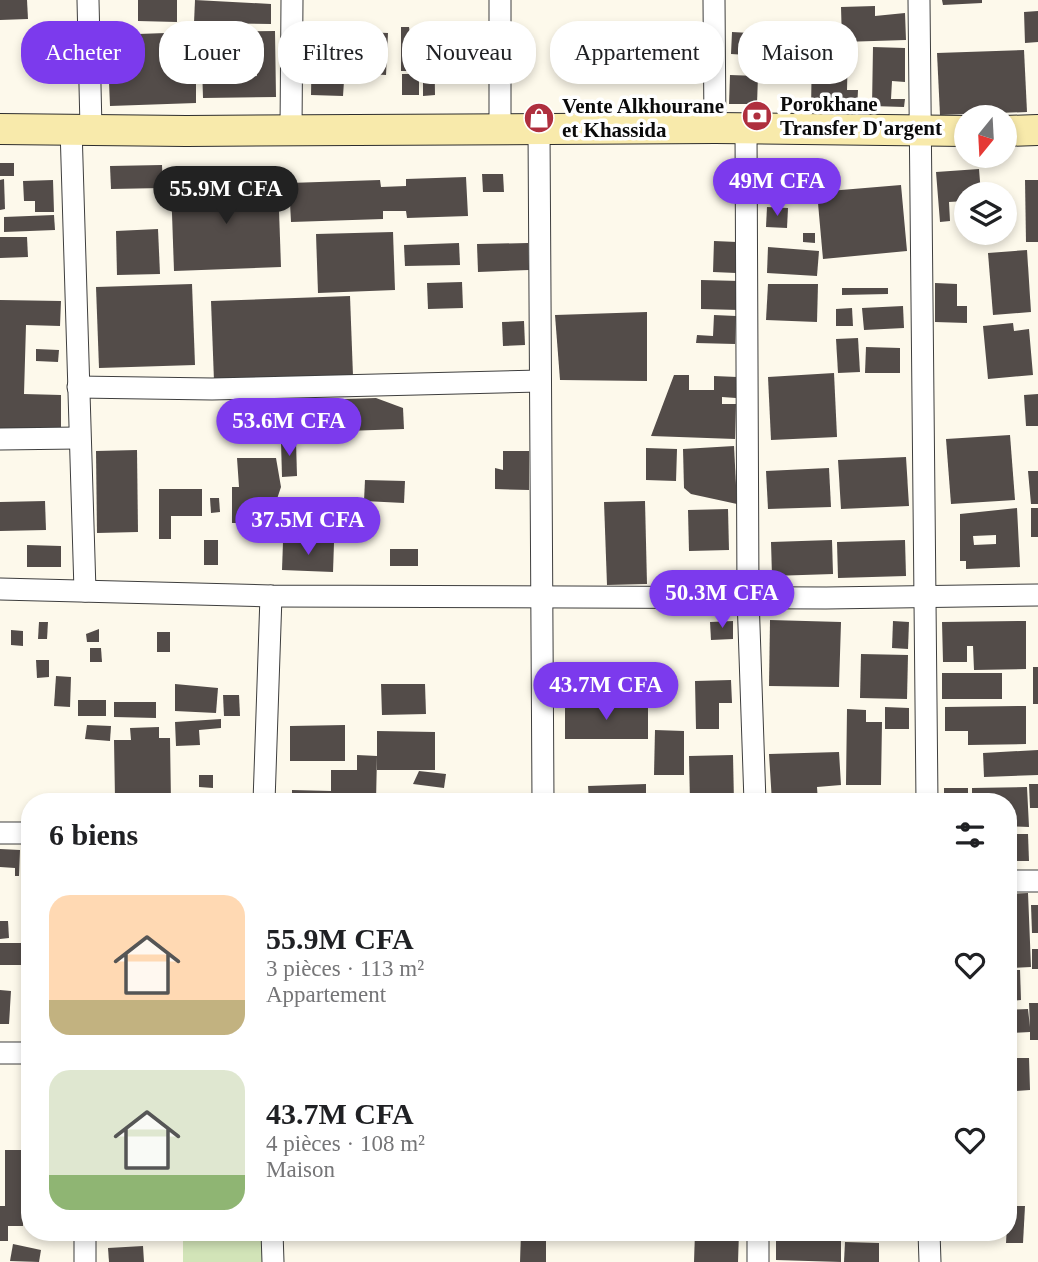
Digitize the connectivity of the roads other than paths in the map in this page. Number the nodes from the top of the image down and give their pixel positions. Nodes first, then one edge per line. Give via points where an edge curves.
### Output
1 (88, 0) edge
2 (292, 0) edge
3 (500, 0) edge
4 (714, 0) edge
5 (919, 0) edge
6 (81, 128) junction
7 (715, 128) junction
8 (0, 129) edge
9 (539, 129) junction
10 (746, 129) junction
11 (291, 130) junction
12 (500, 130) junction
13 (1038, 130) edge
14 (919, 131) junction
15 (954, 131) edge
16 (1017, 131) edge
17 (540, 381) junction
18 (78, 387) junction
19 (78, 438) junction
20 (0, 439) edge
21 (0, 589) edge
22 (85, 591) junction
23 (1038, 595) edge
24 (271, 596) junction
25 (542, 596) junction
26 (748, 597) junction
27 (926, 597) junction
28 (264, 793) edge
29 (543, 793) edge
30 (755, 793) edge
31 (928, 793) edge
32 (0, 833) edge
33 (21, 833) edge
34 (1017, 881) edge
35 (1038, 881) edge
36 (0, 1053) edge
37 (21, 1053) edge
38 (85, 1241) edge
39 (272, 1241) edge
40 (758, 1241) edge
41 (929, 1241) edge
42 (85, 1262) edge
43 (272, 1262) edge
44 (758, 1262) edge
45 (930, 1262) edge

1 - 6 street
2 - 11 street
3 - 12 street
4 - 7 street
5 - 14 street
6 - 8 main road
6 - 11 main road
6 - 18 street
7 - 9 main road
7 - 10 main road
9 - 12 main road
9 - 17 street
10 - 14 main road
10 - 26 street
11 - 12 main road
13 - 16 main road
14 - 15 main road
14 - 27 street
17 - 18 street via 212,389
17 - 25 street
18 - 19 street
19 - 20 street
19 - 22 street
21 - 22 street
22 - 24 street
23 - 27 street
24 - 25 street
24 - 28 street
25 - 26 street
25 - 29 street
26 - 27 street
26 - 30 street
27 - 31 street
32 - 33 street
34 - 35 street
36 - 37 street
38 - 42 street
39 - 43 street
40 - 44 street
41 - 45 street

